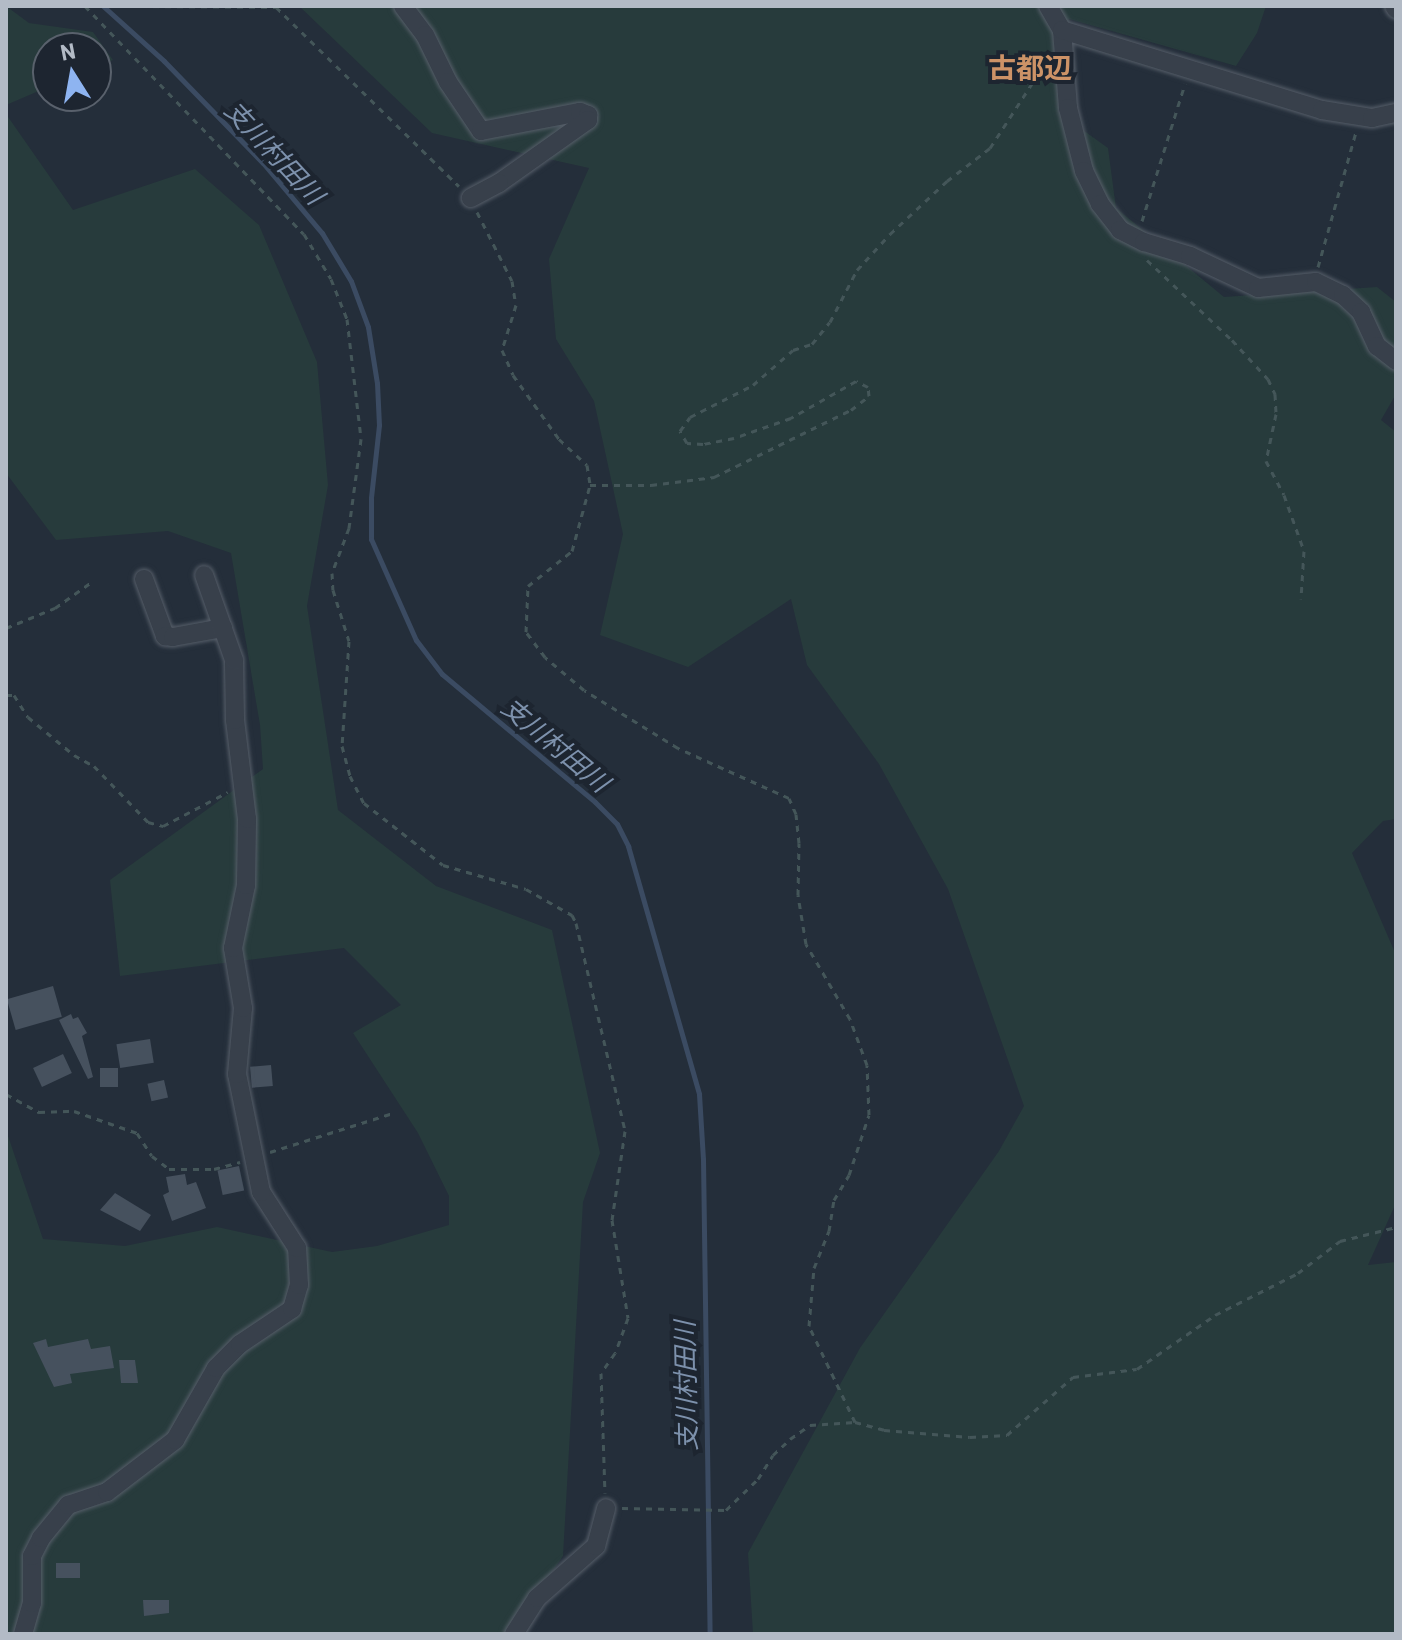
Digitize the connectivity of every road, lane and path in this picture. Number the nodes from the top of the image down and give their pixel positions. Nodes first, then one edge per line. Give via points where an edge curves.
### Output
1 (85, 6) edge
2 (141, 6) edge
3 (403, 6) edge
4 (1048, 6) edge
5 (1062, 30) junction
6 (1189, 69) junction
7 (1396, 113) edge
8 (1359, 116) junction
9 (471, 198) junction
10 (1136, 238) junction
11 (1314, 282) junction
12 (1396, 361) edge
13 (590, 485) junction
14 (204, 575) dead end
15 (144, 579) dead end
16 (93, 581) dead end
17 (1301, 599) dead end
18 (6, 628) edge
19 (223, 628) junction
20 (6, 695) edge
21 (242, 785) junction
22 (6, 1094) edge
23 (393, 1113) dead end
24 (254, 1159) junction
25 (1396, 1227) edge
26 (855, 1422) junction
27 (606, 1508) junction
28 (23, 1634) edge
29 (514, 1634) edge

1 - 27 path via 304,234 343,308 355,364 361,439 349,528 332,573 349,641 342,746 364,803 443,865 526,889 572,915 576,923 625,1131 612,1220 628,1318 601,1373
2 - 9 path via 276,7
3 - 9 street via 481,131 580,112 588,115 518,170
4 - 5 street
5 - 6 street
5 - 10 street via 1068,108 1084,171 1120,230
5 - 13 path via 997,138 881,243 857,270 812,344 793,350 753,385 690,417 680,431 687,443 703,444 791,418 856,381 868,387 869,396 851,410 714,477
6 - 8 street via 1322,110
6 - 10 path
7 - 8 street
8 - 11 path
9 - 13 path via 514,293 516,305 502,350 513,375 559,439 587,465
10 - 11 street via 1258,288
10 - 17 path via 1139,253 1232,340 1275,394 1266,461 1304,551
11 - 12 street via 1343,295 1361,312 1377,346
13 - 26 path via 572,551 528,586 526,632 545,657 584,690 678,748 789,798 796,814 798,895 806,944 850,1019 867,1065 869,1115 849,1175 834,1200 814,1268 809,1326
14 - 19 street
15 - 19 street via 165,636
16 - 18 path via 55,608
19 - 21 street via 234,660
20 - 21 path via 14,695 28,717 94,766 148,822 163,826
21 - 24 street via 246,885 233,948 243,1008 237,1074
22 - 24 path via 39,1112 74,1111 137,1133 152,1156 169,1169 214,1169
23 - 24 path via 292,1142
24 - 28 street via 261,1192 297,1248 299,1285 292,1309 240,1344 216,1368 175,1440 107,1492 68,1505 32,1556 32,1603
25 - 26 path via 1340,1241 1298,1273 1215,1315 1137,1369 1073,1377 1007,1435 884,1430
26 - 27 path via 810,1425 773,1455 758,1479 726,1510
27 - 29 street via 596,1546 537,1598

